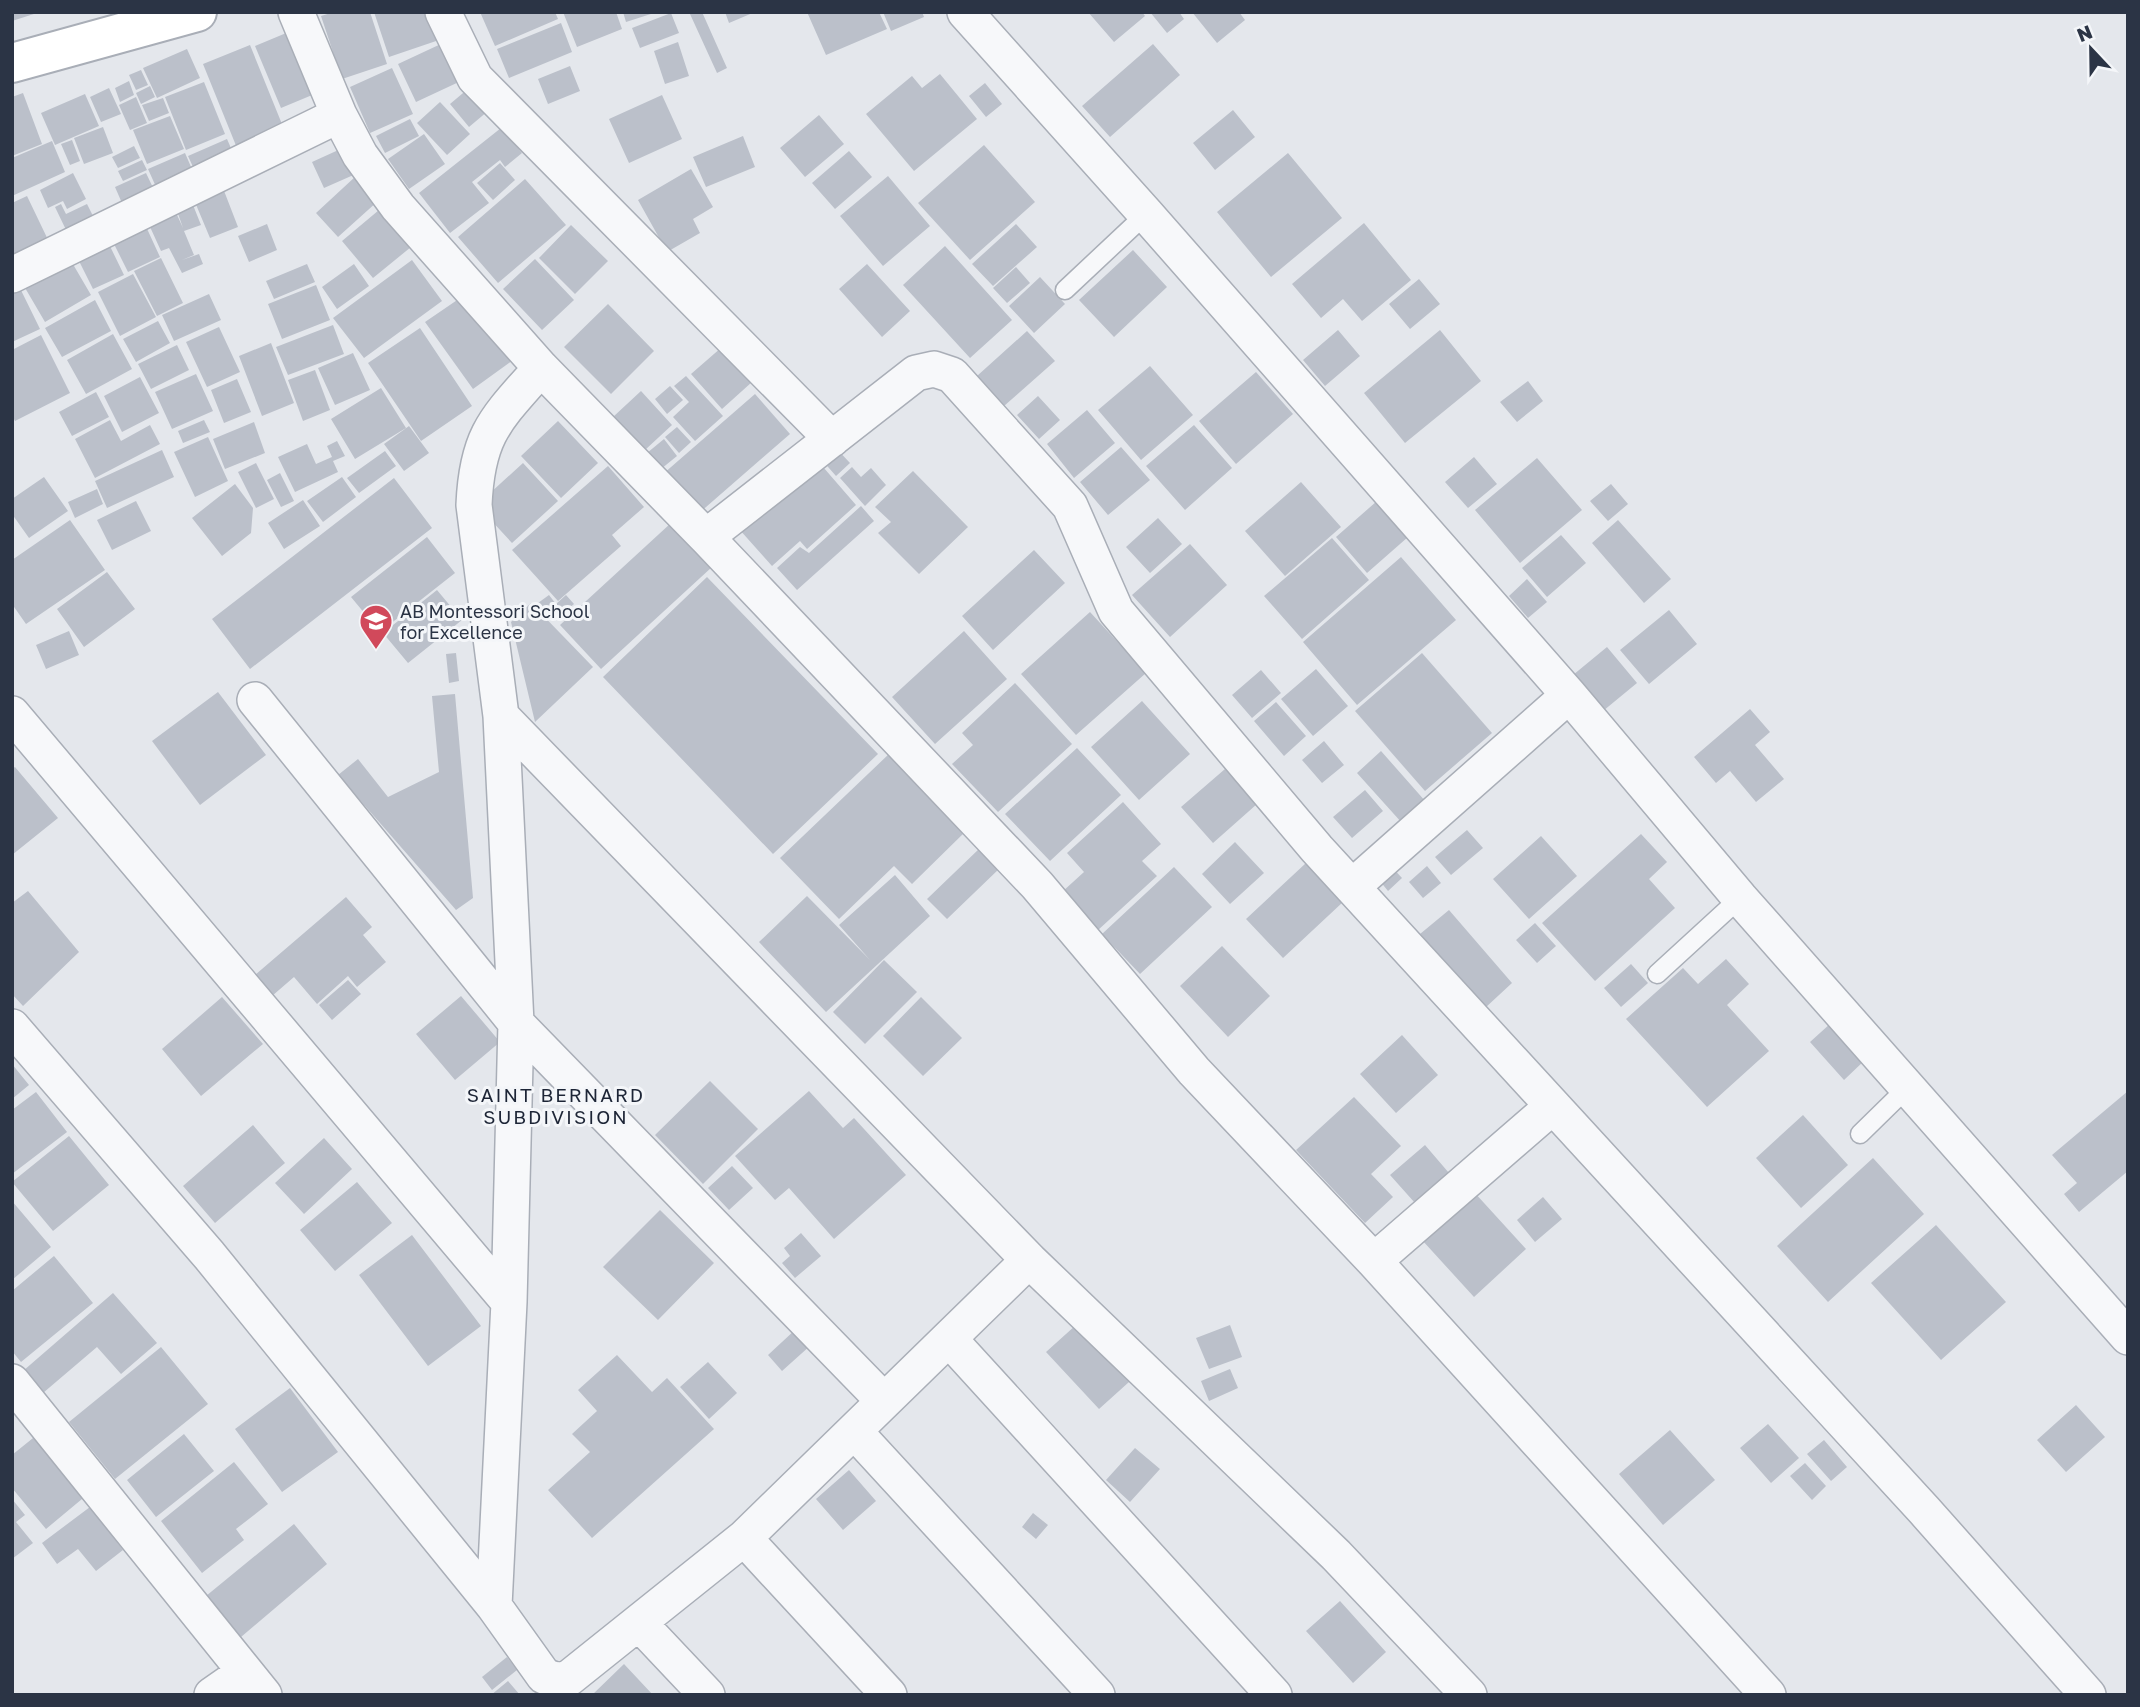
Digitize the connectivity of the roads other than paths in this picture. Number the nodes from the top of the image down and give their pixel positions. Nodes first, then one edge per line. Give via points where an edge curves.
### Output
1 (197, 12) edge
2 (296, 12) edge
3 (443, 12) edge
4 (965, 12) edge
5 (12, 63) edge
6 (339, 115) junction
7 (1146, 214) junction
8 (12, 275) edge
9 (1065, 290) dead end
10 (541, 368) junction
11 (832, 439) junction
12 (706, 537) junction
13 (1569, 695) junction
14 (255, 700) dead end
15 (12, 714) edge
16 (501, 716) junction
17 (1352, 887) junction
18 (1740, 898) junction
19 (1657, 974) dead end
20 (516, 1023) junction
21 (12, 1027) edge
22 (1908, 1087) junction
23 (1553, 1106) junction
24 (1860, 1134) dead end
25 (1029, 1260) junction
26 (1374, 1261) junction
27 (509, 1302) junction
28 (2128, 1337) edge
29 (950, 1340) junction
30 (12, 1382) edge
31 (884, 1401) junction
32 (853, 1431) junction
33 (744, 1538) junction
34 (494, 1606) junction
35 (639, 1623) junction
36 (255, 1683) edge
37 (560, 1688) edge
38 (212, 1695) edge
39 (707, 1695) edge
40 (889, 1695) edge
41 (1097, 1695) edge
42 (1274, 1695) edge
43 (1469, 1695) edge
44 (1768, 1695) edge
45 (2088, 1695) edge

1 - 5 main road
2 - 6 street
3 - 11 street via 475,78
4 - 7 street
6 - 8 street
6 - 10 street via 360,155 398,207
7 - 9 lane
7 - 13 street
10 - 12 street
10 - 16 street via 485,436 475,470 474,505
11 - 12 street
11 - 17 street via 916,373 934,369 951,375 1070,506 1116,611
12 - 26 street via 1037,884 1194,1071
13 - 17 street
13 - 18 street
14 - 20 street
15 - 27 street
16 - 20 street
16 - 25 street
17 - 23 street
18 - 19 lane
18 - 22 street
20 - 27 street
20 - 31 street
21 - 34 street via 209,1255
22 - 24 lane
22 - 28 street
23 - 26 street
23 - 45 street
25 - 29 street
25 - 43 street via 1336,1555
26 - 44 street
27 - 34 street
29 - 31 street
29 - 42 street
30 - 36 street
31 - 32 street
32 - 33 street
32 - 41 street
33 - 35 street
33 - 40 street
34 - 37 street via 544,1676
35 - 37 street
35 - 39 street
36 - 38 street

